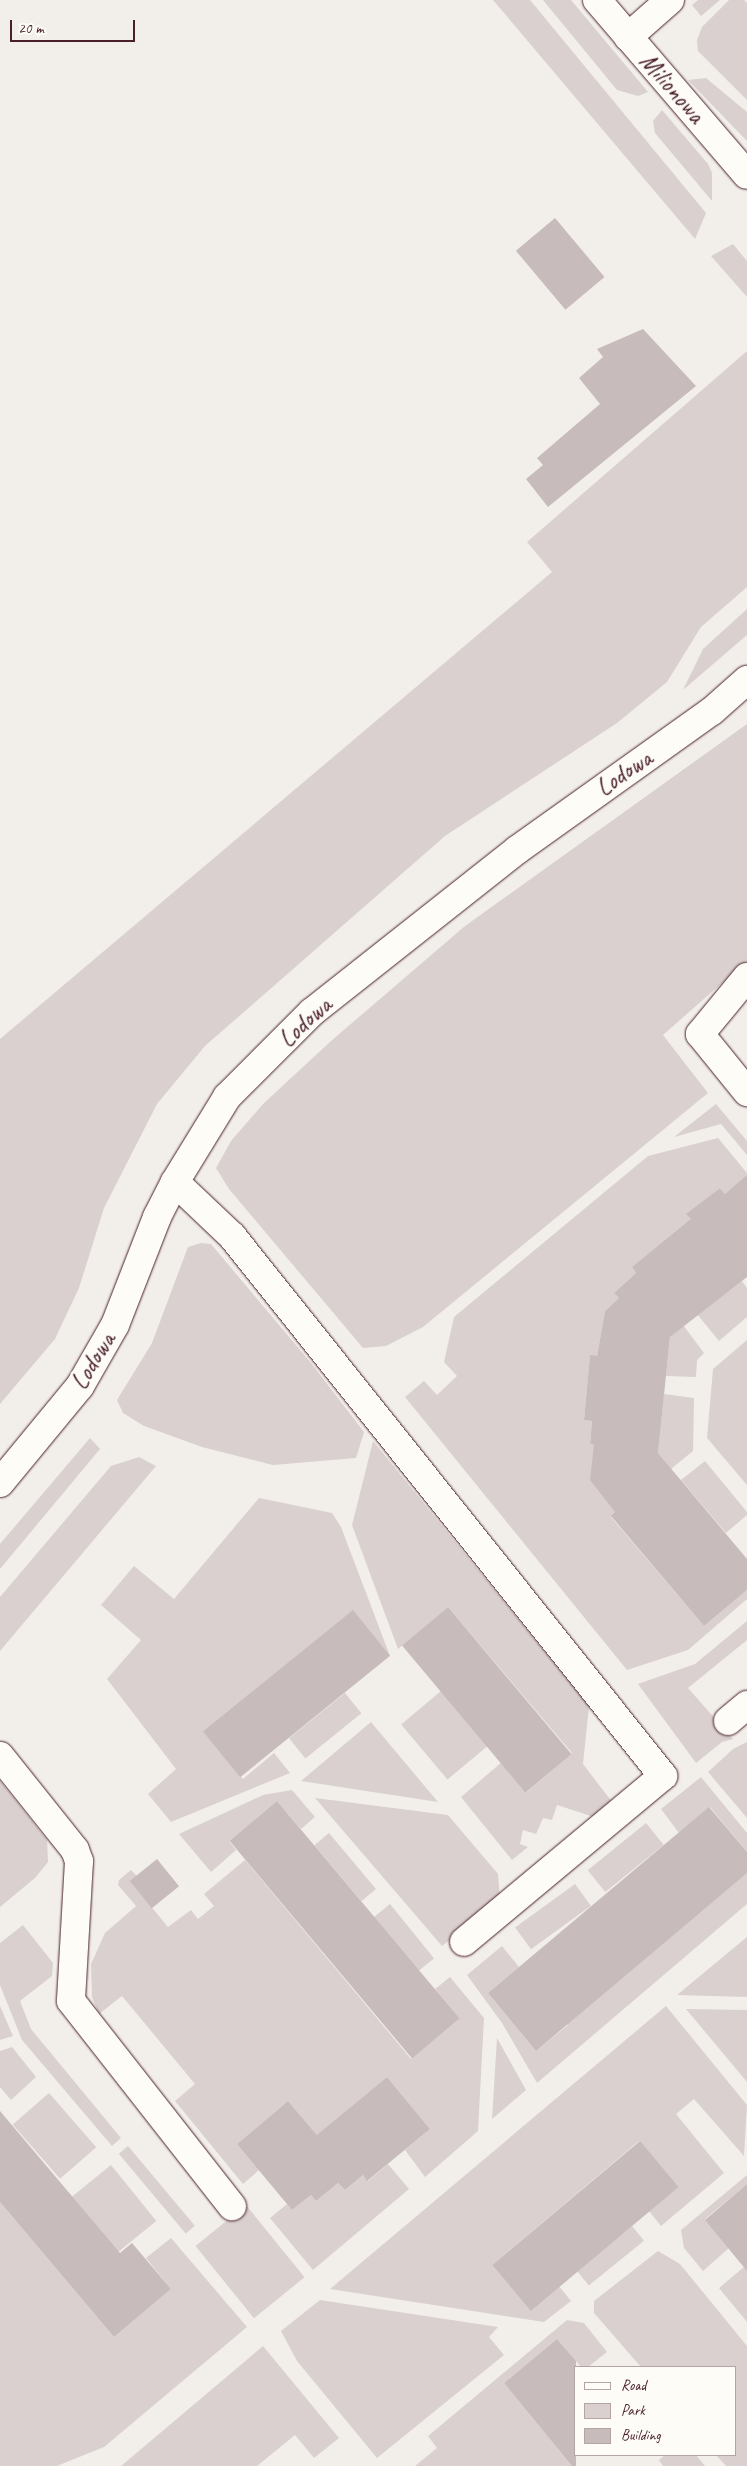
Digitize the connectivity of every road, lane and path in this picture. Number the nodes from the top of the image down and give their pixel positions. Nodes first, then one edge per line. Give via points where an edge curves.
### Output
1 (597, 0) edge
2 (670, 0) edge
3 (628, 37) junction
4 (747, 175) edge
5 (747, 680) edge
6 (747, 978) edge
7 (747, 1092) edge
8 (175, 1182) junction
9 (0, 1483) edge
10 (0, 1756) edge
11 (464, 1942) dead end
12 (232, 2206) dead end

1 - 3 street, Milionowa
2 - 3 street
3 - 4 street, Milionowa
5 - 8 street, Lodowa via 712,711 517,850 312,1012 227,1097
6 - 7 street via 700,1034
8 - 9 street, Lodowa via 157,1217 115,1325 80,1386
8 - 11 street via 232,1236 663,1776
10 - 12 street via 75,1850 79,1861 71,2002

